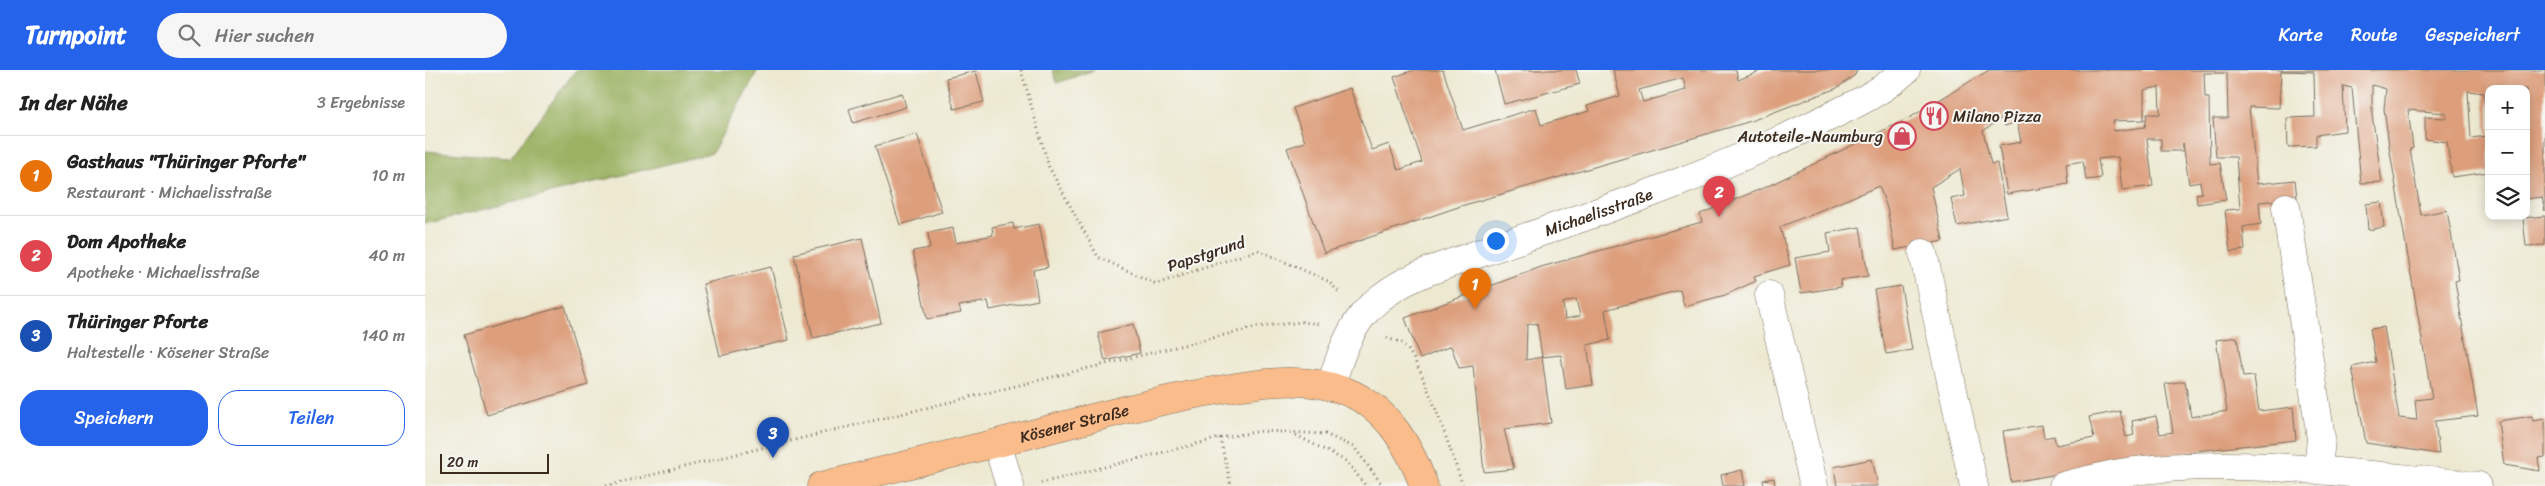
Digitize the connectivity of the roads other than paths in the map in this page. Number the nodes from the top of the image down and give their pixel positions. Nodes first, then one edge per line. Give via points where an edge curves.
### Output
1 (1906, 70) edge
2 (2286, 207) dead end
3 (1923, 253) dead end
4 (1769, 295) dead end
5 (1331, 387) junction
6 (997, 442) junction
7 (2318, 470) junction
8 (821, 486) edge
9 (1010, 486) edge
10 (1424, 486) edge
11 (1814, 486) edge
12 (1974, 486) edge
13 (2063, 486) edge
14 (2478, 486) edge

1 - 5 street, Michaelisstraße via 1859,102 1778,141 1670,185 1412,278 1392,289 1361,314 1338,360
2 - 7 street via 2321,438
3 - 12 street
4 - 11 street
5 - 6 main road, Kösener Straße via 1300,381 1245,385 1159,401
5 - 10 main road, Kösener Straße via 1346,391 1380,411 1407,446
6 - 8 main road, Kösener Straße
6 - 9 street
7 - 13 street via 2166,468 2125,472
7 - 14 street

